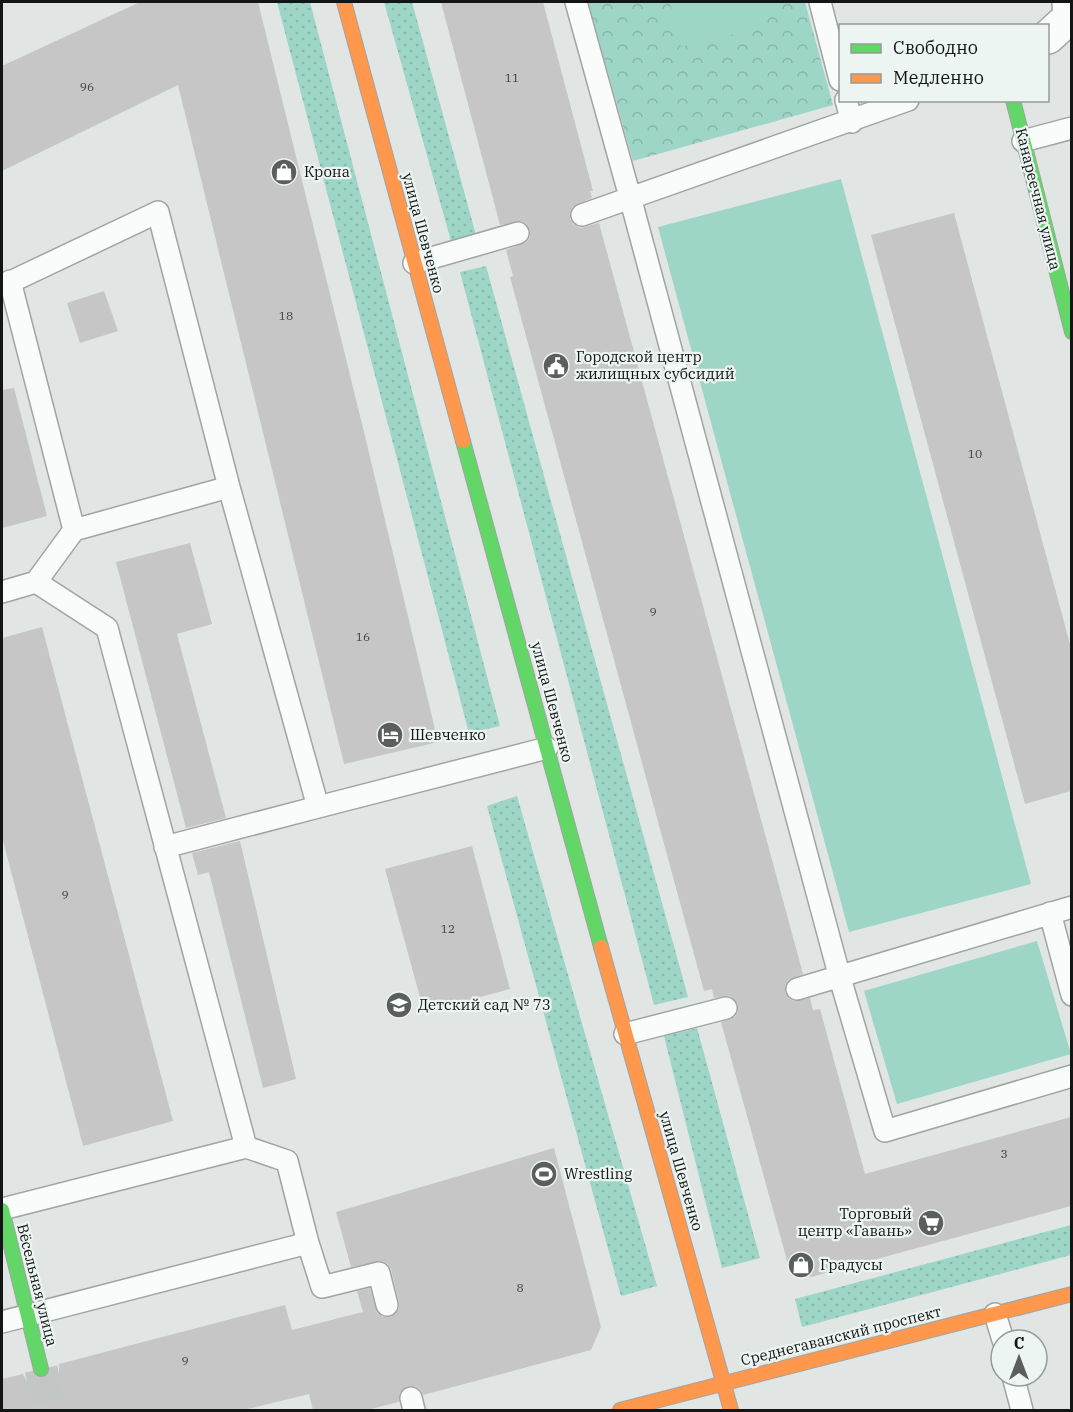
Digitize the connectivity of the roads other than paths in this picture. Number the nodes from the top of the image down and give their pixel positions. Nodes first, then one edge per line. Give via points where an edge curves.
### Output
1 (344, 2) edge
2 (576, 2) edge
3 (820, 2) edge
4 (839, 76) edge
5 (847, 102) edge
6 (903, 102) edge
7 (1013, 102) edge
8 (852, 122) junction
9 (1071, 128) edge
10 (1023, 141) junction
11 (630, 197) junction
12 (582, 215) dead end
13 (518, 233) dead end
14 (414, 262) junction
15 (6, 284) edge
16 (1071, 332) edge
17 (229, 487) junction
18 (74, 530) junction
19 (36, 582) junction
20 (2, 591) edge
21 (547, 748) junction
22 (318, 807) junction
23 (165, 847) junction
24 (1071, 907) edge
25 (1050, 913) junction
26 (840, 978) junction
27 (797, 989) dead end
28 (1071, 995) edge
29 (726, 1008) dead end
30 (625, 1034) junction
31 (1071, 1076) edge
32 (246, 1147) junction
33 (2, 1209) edge
34 (308, 1243) junction
35 (1071, 1294) edge
36 (387, 1305) dead end
37 (995, 1314) junction
38 (27, 1315) junction
39 (2, 1322) edge
40 (999, 1328) edge
41 (41, 1369) tunnel mouth
42 (723, 1384) junction
43 (1016, 1388) edge
44 (620, 1410) edge
45 (730, 1410) edge
46 (1022, 1410) edge

1 - 14 street, улица Шевченко
2 - 11 lane
3 - 4 lane
5 - 8 lane
6 - 8 lane
7 - 10 street, Канареечная улица
8 - 11 lane
9 - 10 lane
10 - 16 street, Канареечная улица
11 - 12 lane
11 - 26 lane
13 - 14 lane
14 - 21 street, улица Шевченко
15 - 17 lane via 158,212
15 - 18 lane
17 - 18 lane
17 - 22 lane
18 - 19 lane
19 - 20 lane
19 - 23 lane via 106,628
21 - 22 lane
21 - 30 street, улица Шевченко
22 - 23 lane
23 - 32 lane
24 - 25 lane
25 - 26 lane
25 - 28 lane
26 - 27 lane
26 - 31 lane via 885,1131
29 - 30 lane
30 - 42 street, улица Шевченко
32 - 33 lane
32 - 34 lane via 287,1161
33 - 38 street, Вёсельная улица
34 - 36 lane via 322,1287 379,1273
34 - 38 lane
35 - 37 street, Среднегаванский проспект
37 - 40 lane
37 - 42 street, Среднегаванский проспект
38 - 39 lane
38 - 41 street, Вёсельная улица
42 - 44 street, Среднегаванский проспект
42 - 45 street, улица Шевченко
43 - 46 lane

